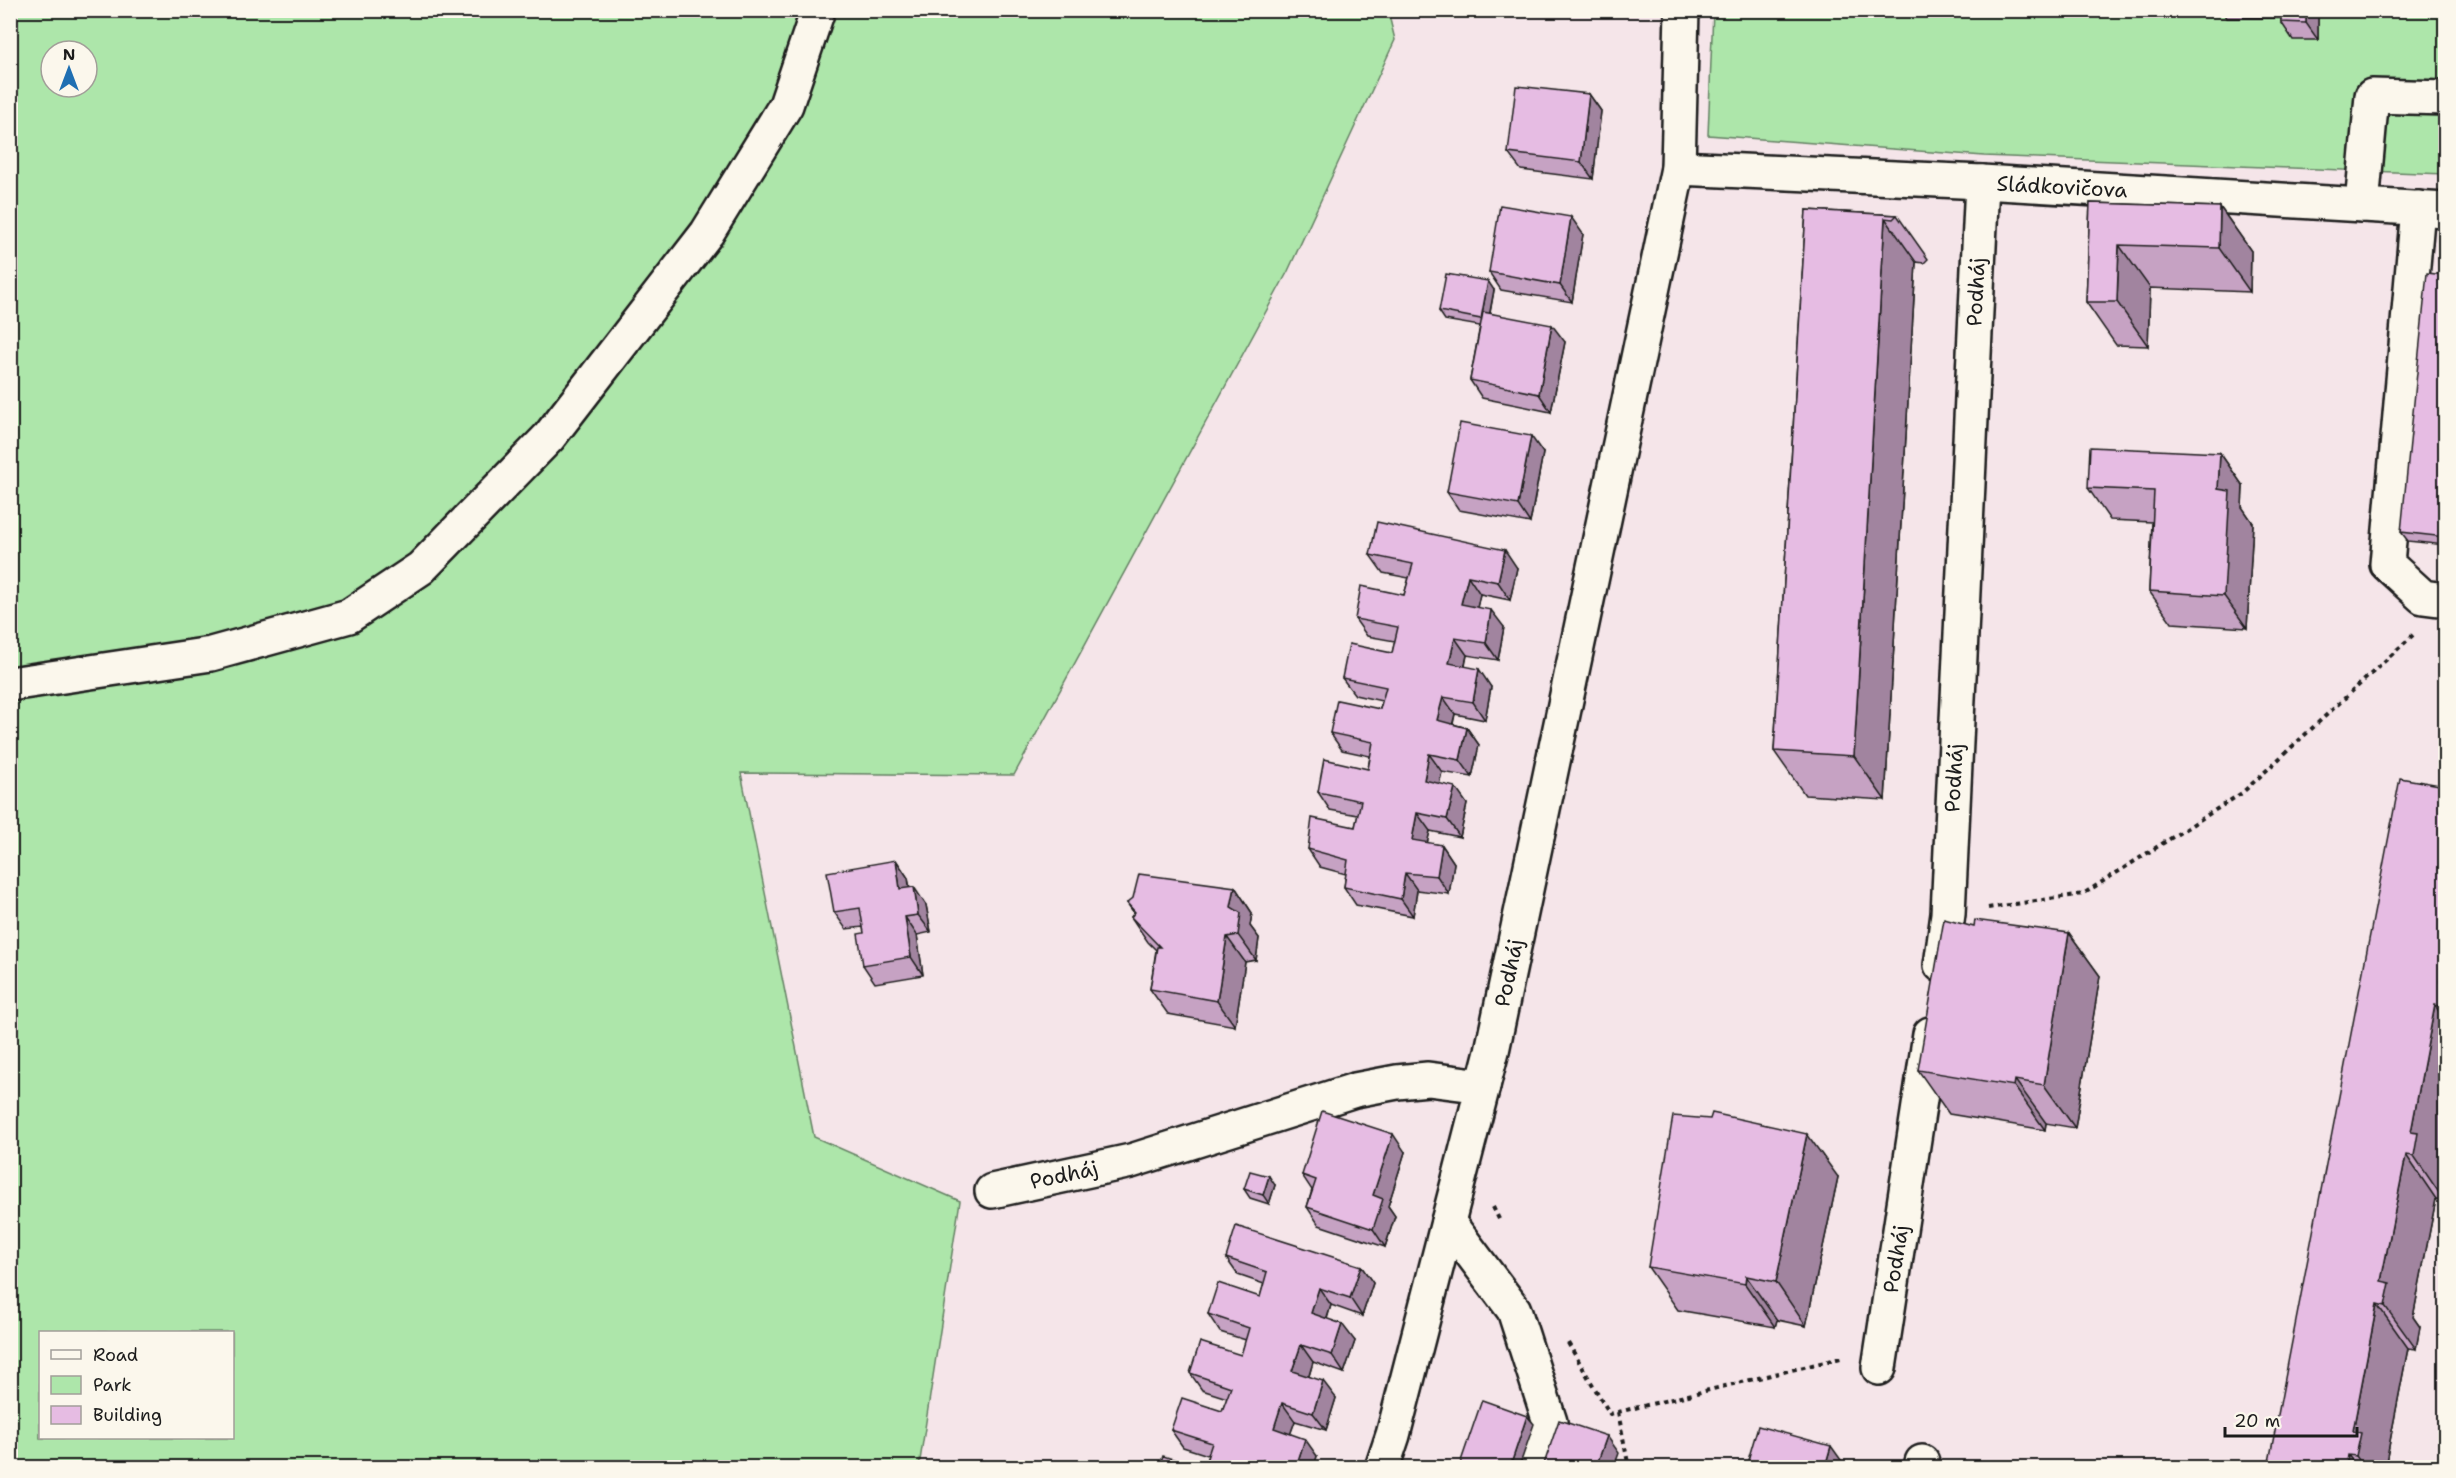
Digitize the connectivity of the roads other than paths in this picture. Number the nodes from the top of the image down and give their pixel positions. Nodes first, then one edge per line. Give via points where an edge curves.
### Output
1 (818, 10) edge
2 (1682, 10) edge
3 (2445, 98) edge
4 (1678, 168) junction
5 (1982, 182) junction
6 (2362, 205) junction
7 (2432, 209) edge
8 (2434, 599) edge
9 (10, 684) edge
10 (1483, 1086) junction
11 (992, 1191) dead end
12 (1448, 1222) junction
13 (1879, 1368) dead end
14 (1382, 1467) edge
15 (1535, 1467) edge

1 - 9 street via 786,105 707,233 549,437 421,568 350,616 211,654
2 - 4 street, Podháj
3 - 6 street via 2372,96
4 - 5 street, Sládkovičova
4 - 10 street, Podháj
5 - 6 street, Sládkovičova
5 - 13 street, Podháj via 1948,914
6 - 7 street, Sládkovičova
7 - 8 street via 2387,564
10 - 11 street, Podháj via 1428,1079 1354,1090 1131,1161
10 - 12 street, Podháj
12 - 14 street, Podháj
12 - 15 street via 1514,1310 1550,1422

